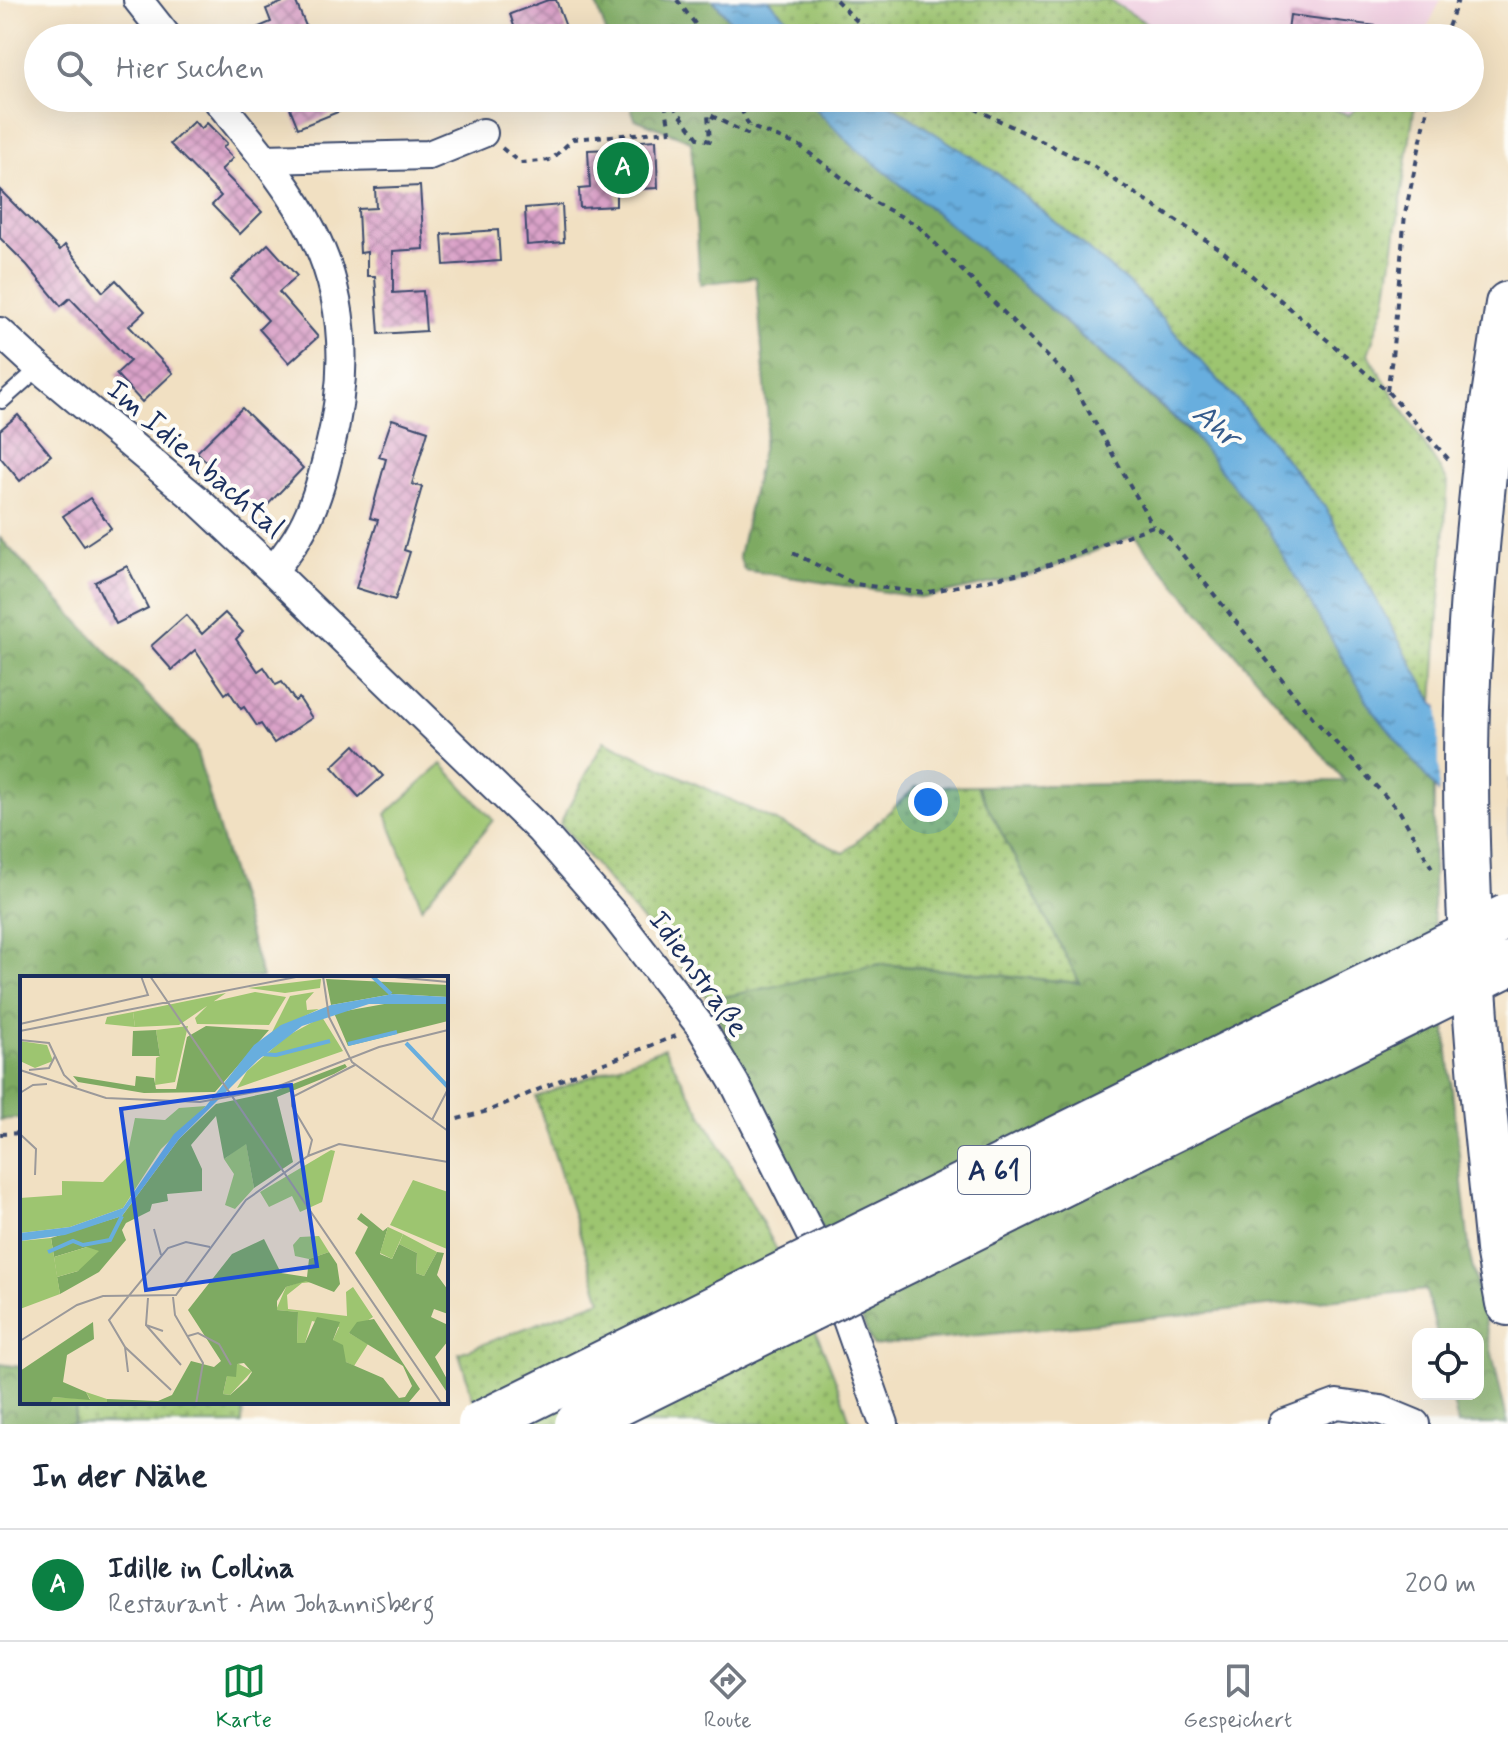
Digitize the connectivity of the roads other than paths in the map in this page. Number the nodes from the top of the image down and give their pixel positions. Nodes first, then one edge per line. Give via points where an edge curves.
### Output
1 (138, 0) edge
2 (157, 24) edge
3 (227, 112) edge
4 (483, 133) road end
5 (264, 159) junction
6 (1508, 304) edge
7 (0, 332) edge
8 (39, 368) junction
9 (2, 401) dead end
10 (273, 571) junction
11 (345, 640) joint
12 (1508, 916) edge
13 (1508, 964) edge
14 (1508, 1303) edge
15 (480, 1424) edge
16 (577, 1424) edge
17 (884, 1424) edge
18 (1283, 1424) edge
19 (1415, 1424) edge

1 - 2 street
3 - 5 street
4 - 5 street via 429,155
5 - 10 street via 312,230 333,282 343,348 336,422 320,489 298,537
6 - 14 highway, bridge via 1476,550 1466,769 1481,1078
7 - 8 street, Im Idienbachtal
8 - 9 lane
8 - 10 street, Im Idienbachtal via 195,498
10 - 11 street, Im Idienbachtal
11 - 17 street, Idienstraße via 540,830 701,1027 832,1277
12 - 15 highway, A 61, bridge
13 - 16 highway, A 61, bridge
18 - 19 street via 1337,1404 1381,1410

